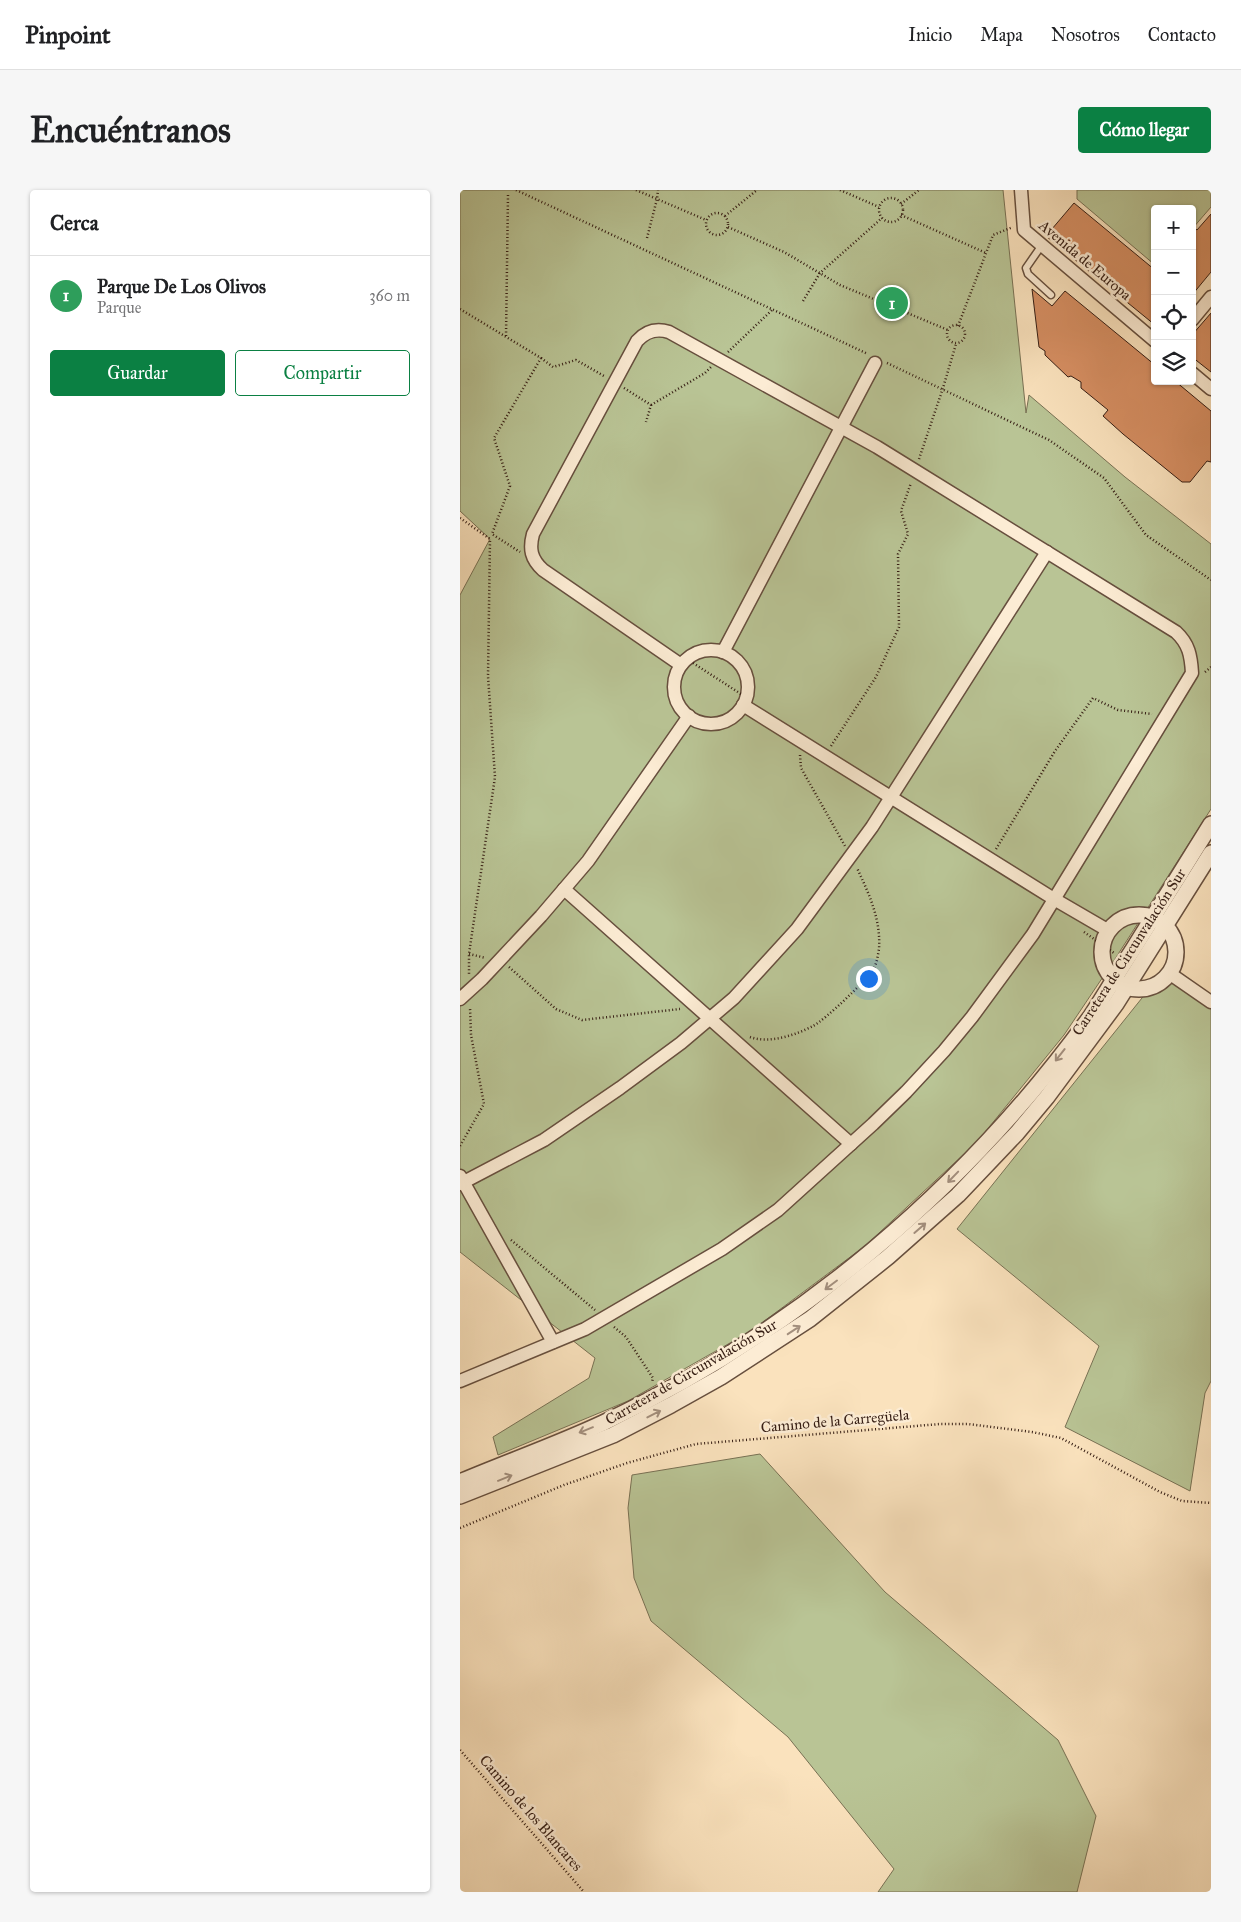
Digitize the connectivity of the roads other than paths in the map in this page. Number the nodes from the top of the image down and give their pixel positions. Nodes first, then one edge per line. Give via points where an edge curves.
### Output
1 (1021, 190) edge
2 (1042, 245) junction
3 (1051, 295) dead end
4 (1211, 297) edge
5 (1196, 315) edge
6 (1154, 340) edge
7 (875, 359) road end
8 (1196, 376) edge
9 (1211, 389) edge
10 (842, 427) junction
11 (1047, 552) junction
12 (723, 652) junction
13 (685, 662) junction
14 (744, 701) junction
15 (689, 716) junction
16 (891, 797) junction
17 (1211, 824) edge
18 (1211, 853) edge
19 (564, 890) junction
20 (1054, 899) junction
21 (1159, 922) junction
22 (1109, 931) junction
23 (1169, 973) junction
24 (1114, 979) junction
25 (1127, 987) junction
26 (465, 999) edge
27 (1211, 1002) edge
28 (710, 1019) junction
29 (852, 1144) junction
30 (461, 1180) edge
31 (553, 1342) junction
32 (460, 1381) edge
33 (460, 1482) edge
34 (460, 1496) edge

1 - 2 street, Avenida de Europa via 1024,230
2 - 3 lane via 1026,268 1028,274
2 - 6 street, Avenida de Europa
4 - 5 street
7 - 10 street
8 - 9 street
10 - 11 street
10 - 12 street
10 - 13 street via 669,332 653,331 637,341 533,534 530,546 536,564 543,570
11 - 16 street
11 - 20 street via 1176,632 1187,645 1192,673
12 - 13 street via 700,651
12 - 14 street via 743,669 747,680
13 - 15 street via 676,676 674,688 676,699
14 - 15 street via 730,717 714,723
14 - 16 street
15 - 19 street via 588,861
16 - 20 street
16 - 28 street via 797,929 734,998
17 - 21 street, Carretera de Circunvalación Sur
18 - 21 street, Carretera de Circunvalación Sur
19 - 26 street
19 - 28 street
20 - 22 street
20 - 29 street via 1033,934 944,1051
21 - 22 street via 1142,915 1130,917
21 - 23 street via 1172,937 1176,949
21 - 24 street, Carretera de Circunvalación Sur
21 - 25 street, Carretera de Circunvalación Sur
22 - 24 street via 1102,953 1104,964
23 - 25 street via 1151,987
23 - 27 street
24 - 25 street
24 -> 33 street, Carretera de Circunvalación Sur via 1091,1015 1005,1121 950,1180 888,1238 836,1280 734,1351 665,1390 602,1423
34 -> 25 street, Carretera de Circunvalación Sur via 613,1435 722,1377 810,1319 888,1257 958,1195 1047,1097
28 - 29 street
28 - 30 street via 674,1049 544,1140
29 - 31 street via 778,1210 722,1249 584,1329
30 - 31 street
31 - 32 street

